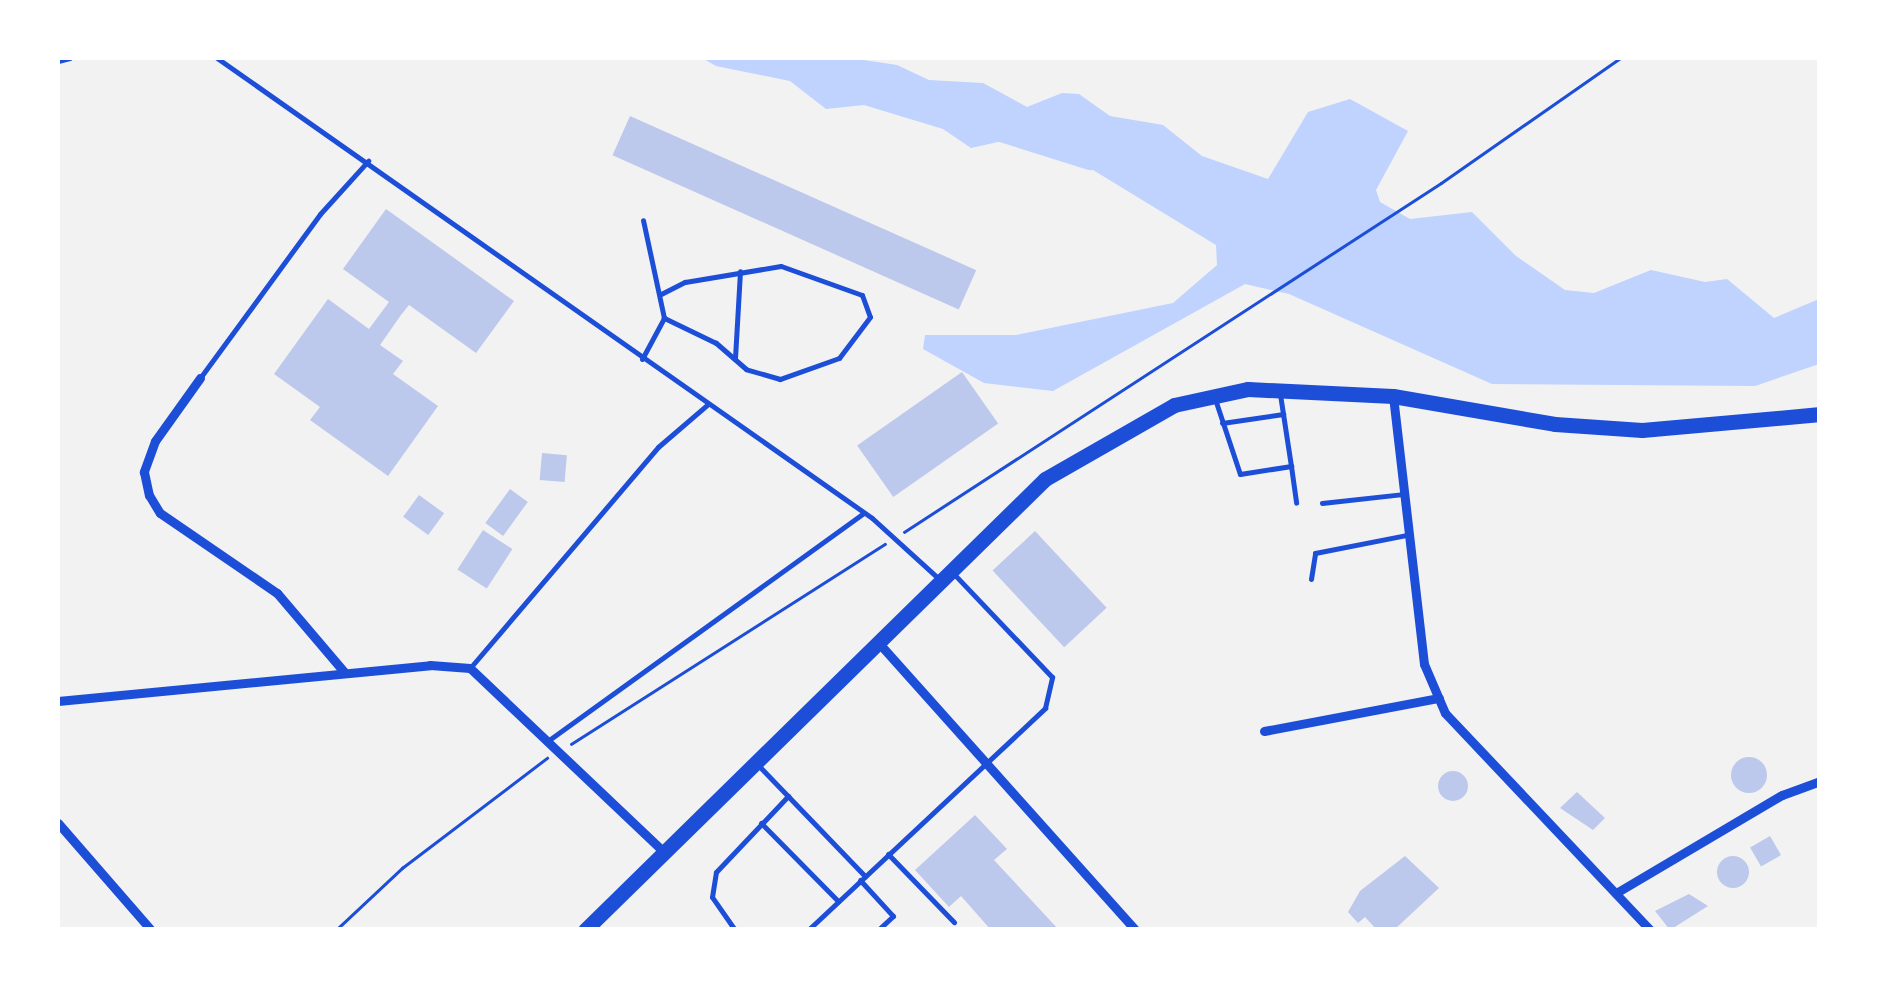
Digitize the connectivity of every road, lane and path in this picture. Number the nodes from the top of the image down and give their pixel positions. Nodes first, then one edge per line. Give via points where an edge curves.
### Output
1 (70, 58) edge
2 (217, 58) edge
3 (1620, 58) edge
4 (58, 61) edge
5 (368, 161) junction
6 (642, 220) dead end
7 (740, 271) junction
8 (660, 294) junction
9 (664, 318) junction
10 (642, 358) junction
11 (735, 360) junction
12 (200, 378) joint
13 (1279, 390) junction
14 (1214, 396) junction
15 (1394, 396) junction
16 (707, 405) junction
17 (1283, 414) junction
18 (1820, 414) edge
19 (1222, 422) junction
20 (1291, 466) junction
21 (1403, 494) junction
22 (1296, 502) dead end
23 (1322, 502) dead end
24 (864, 513) junction
25 (1407, 535) junction
26 (894, 539) junction
27 (944, 573) junction
28 (1311, 579) dead end
29 (878, 641) junction
30 (470, 668) junction
31 (345, 673) junction
32 (1439, 698) junction
33 (58, 701) edge
34 (1264, 731) dead end
35 (546, 742) junction
36 (557, 752) junction
37 (754, 761) junction
38 (983, 764) junction
39 (1820, 781) edge
40 (788, 796) junction
41 (761, 822) junction
42 (58, 824) edge
43 (664, 852) junction
44 (888, 854) junction
45 (862, 878) junction
46 (1616, 893) junction
47 (838, 901) junction
48 (954, 922) dead end
49 (151, 930) edge
50 (336, 930) edge
51 (585, 930) edge
52 (734, 930) edge
53 (808, 930) edge
54 (878, 930) edge
55 (1135, 930) edge
56 (1650, 930) edge

1 - 4 lane
2 - 5 lane
3 - 26 path
5 - 10 lane
5 - 12 lane via 320,214
6 - 8 lane
7 - 8 lane
7 - 11 lane
7 - 11 lane via 781,266 862,295 870,317 839,358 780,378
8 - 9 lane
9 - 10 lane
9 - 11 lane via 716,342
10 - 16 lane
12 - 31 street via 155,441 144,472 148,495 160,512 277,593
13 - 14 main road
13 - 15 main road
13 - 17 lane
14 - 19 lane
14 - 27 main road via 1174,405 1062,468
15 - 18 main road via 1555,424 1642,430
15 - 21 street
16 - 24 lane
16 - 30 lane via 658,447
17 - 19 lane
17 - 20 lane
19 - 20 lane via 1240,474
20 - 22 lane
21 - 23 lane
21 - 25 street
24 - 26 lane
24 - 35 lane
25 - 28 lane via 1315,553
25 - 32 street via 1424,664
26 - 27 lane
26 - 36 path
27 - 29 main road
27 - 38 lane via 1052,677 1045,708
29 - 37 main road
29 - 38 street
30 - 31 street
30 - 35 street
31 - 33 street
32 - 34 street
32 - 46 street via 1472,745
35 - 36 street
36 - 43 street
36 - 50 path via 402,868
37 - 40 lane
37 - 43 main road
38 - 44 lane
38 - 55 street
39 - 46 street via 1782,794
40 - 41 lane
40 - 45 lane
41 - 47 lane
41 - 52 lane via 722,862 712,885 720,914
42 - 49 street
43 - 51 main road
44 - 45 lane
44 - 48 lane
45 - 47 lane
45 - 54 lane via 892,916
46 - 56 street
47 - 53 lane

